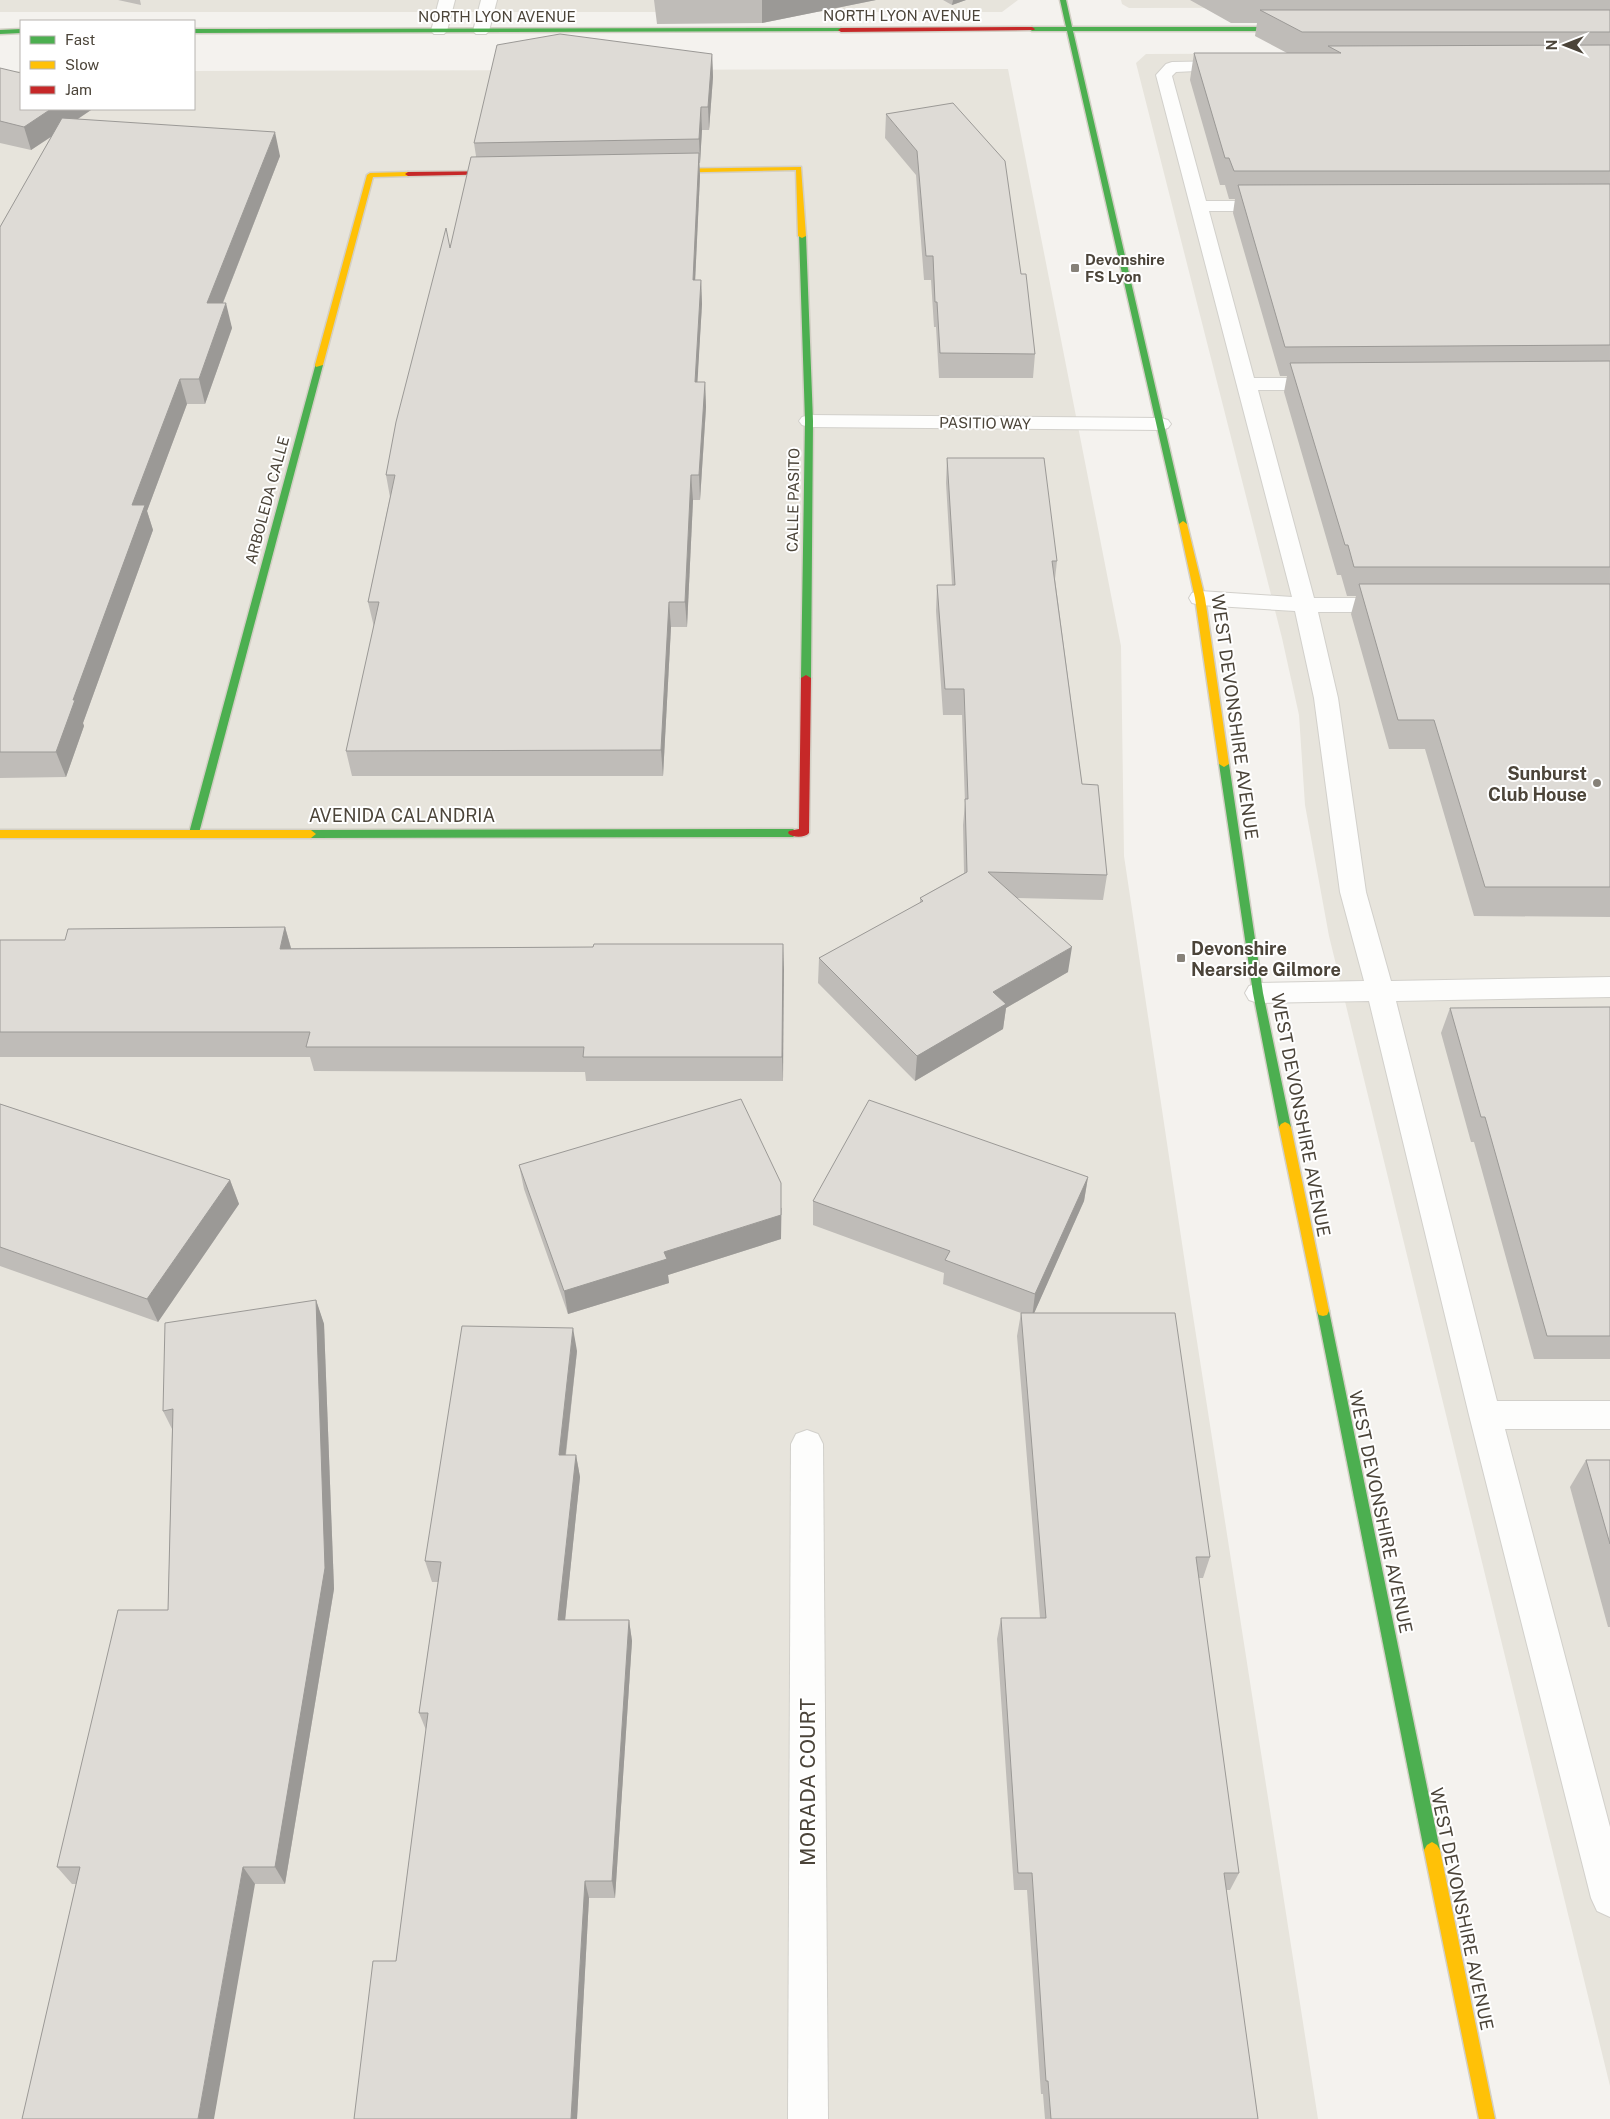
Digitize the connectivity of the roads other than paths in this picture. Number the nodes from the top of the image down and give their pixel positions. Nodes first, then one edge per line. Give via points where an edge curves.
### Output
1 (447, 0) edge
2 (489, 0) edge
3 (1063, 0) edge
4 (1305, 29) edge
5 (1069, 30) junction
6 (195, 31) edge
7 (439, 31) junction
8 (481, 31) junction
9 (0, 32) edge
10 (20, 32) edge
11 (1246, 66) edge
12 (650, 171) edge
13 (520, 173) edge
14 (1199, 206) junction
15 (1284, 206) edge
16 (1247, 384) junction
17 (1345, 384) edge
18 (810, 421) junction
19 (1161, 424) junction
20 (1200, 598) junction
21 (1305, 605) junction
22 (1407, 605) edge
23 (194, 833) junction
24 (804, 833) joint
25 (0, 834) edge
26 (1610, 987) edge
27 (1380, 990) junction
28 (1258, 993) junction
29 (1485, 1416) junction
30 (1610, 1416) edge
31 (807, 1444) dead end
32 (1610, 1898) edge
33 (808, 2119) edge
34 (1487, 2119) edge

1 - 7 street
2 - 8 street
3 - 5 street, WEST DEVONSHIRE AVENUE
4 - 5 street, NORTH LYON AVENUE
5 - 8 street, NORTH LYON AVENUE
5 - 19 street, WEST DEVONSHIRE AVENUE
6 - 7 street, NORTH LYON AVENUE
7 - 8 street, NORTH LYON AVENUE
9 - 10 street
11 - 14 street via 1178,66 1164,73
12 - 18 street, CALLE PASITO via 799,168
13 - 23 street, ARBOLEDA CALLE via 370,175
14 - 15 street
14 - 16 street
16 - 17 street
16 - 21 street
18 - 19 street, PASITIO WAY
18 - 24 street, CALLE PASITO
19 - 20 street, WEST DEVONSHIRE AVENUE
20 - 21 street
20 - 28 street, WEST DEVONSHIRE AVENUE
21 - 22 street
21 - 27 street via 1326,698 1353,892
23 - 24 street, AVENIDA CALANDRIA
23 - 25 street, AVENIDA CALANDRIA
26 - 27 street
27 - 28 street
27 - 29 street
28 - 34 street, WEST DEVONSHIRE AVENUE
29 - 30 street
29 - 32 street
31 - 33 street, MORADA COURT

